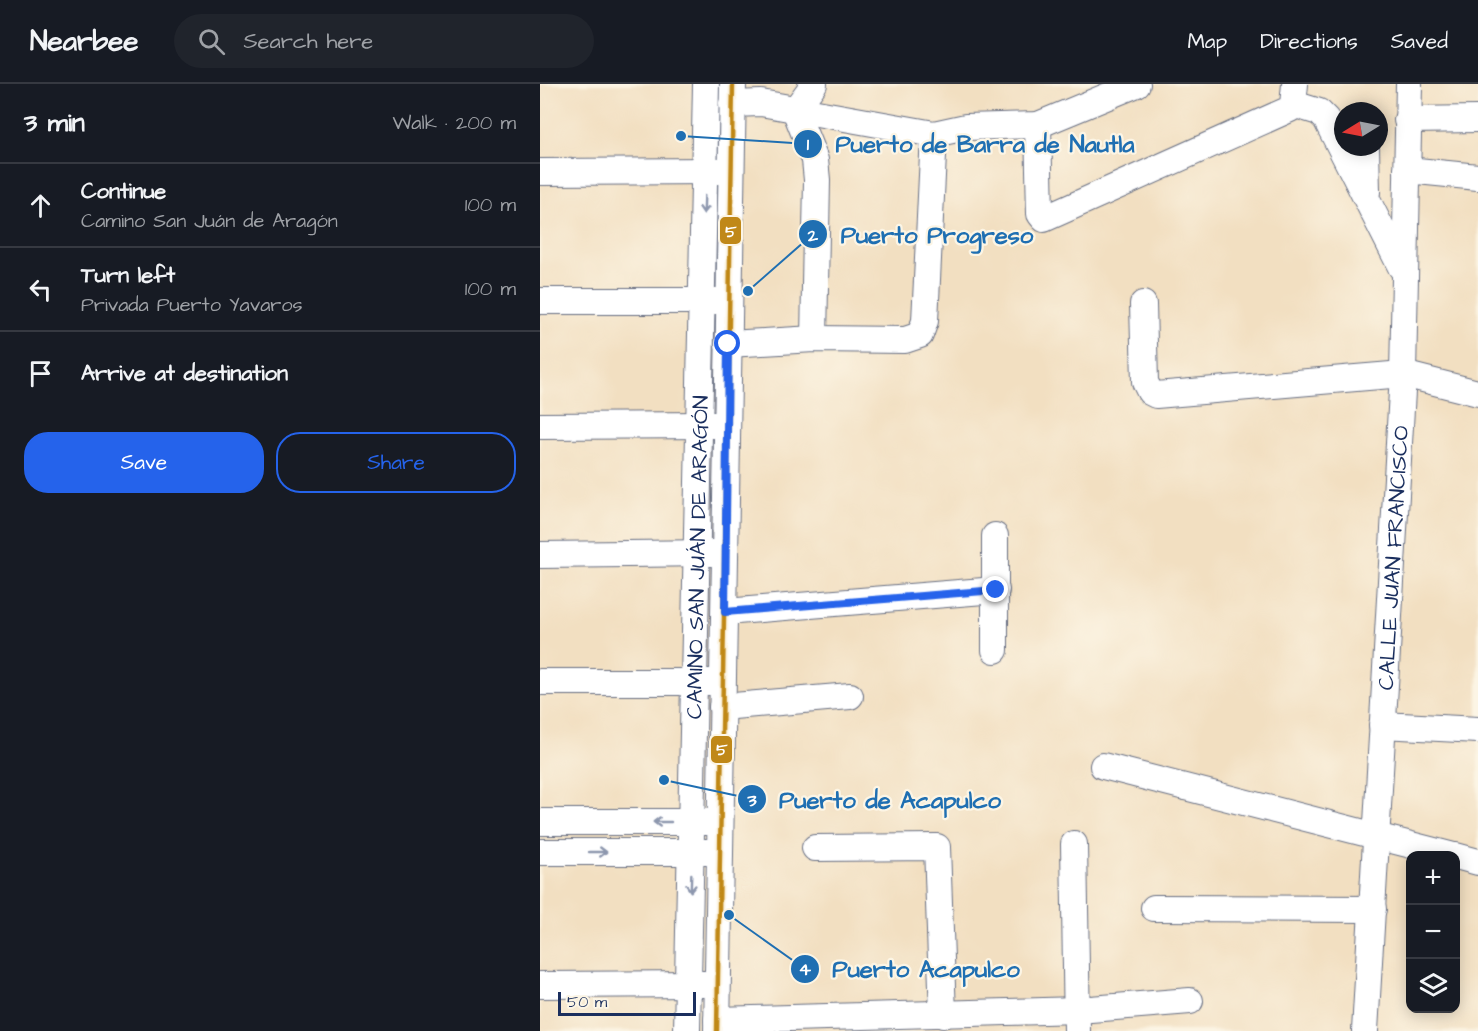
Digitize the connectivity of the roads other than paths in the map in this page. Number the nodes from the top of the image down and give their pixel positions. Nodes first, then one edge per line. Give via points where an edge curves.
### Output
1 (706, 84) edge
2 (814, 84) edge
3 (1137, 84) edge
4 (1409, 84) edge
5 (733, 94) edge
6 (1294, 98) edge
7 (795, 110) junction
8 (1478, 119) edge
9 (1407, 120) junction
10 (1038, 125) junction
11 (934, 134) junction
12 (1366, 156) edge
13 (1407, 170) junction
14 (705, 171) junction
15 (733, 171) junction
16 (540, 172) edge
17 (1478, 177) edge
18 (1366, 195) junction
19 (1404, 273) junction
20 (540, 301) edge
21 (701, 301) junction
22 (729, 301) junction
23 (1143, 304) dead end
24 (814, 339) junction
25 (728, 344) junction
26 (1403, 374) junction
27 (1478, 393) edge
28 (540, 426) edge
29 (699, 426) junction
30 (727, 426) junction
31 (995, 536) dead end
32 (698, 553) junction
33 (726, 553) junction
34 (540, 555) edge
35 (996, 590) junction
36 (725, 612) junction
37 (995, 650) dead end
38 (724, 681) junction
39 (540, 682) edge
40 (696, 682) junction
41 (850, 696) dead end
42 (722, 707) junction
43 (1382, 725) junction
44 (1478, 730) edge
45 (694, 736) junction
46 (722, 737) junction
47 (1103, 766) dead end
48 (540, 822) edge
49 (693, 822) junction
50 (721, 822) junction
51 (1376, 836) junction
52 (1074, 844) dead end
53 (816, 848) dead end
54 (1435, 851) edge
55 (540, 852) edge
56 (693, 852) junction
57 (720, 852) junction
58 (1460, 857) edge
59 (1478, 862) edge
60 (1154, 908) dead end
61 (1372, 909) junction
62 (688, 984) junction
63 (717, 984) junction
64 (540, 985) edge
65 (1190, 1001) dead end
66 (943, 1015) junction
67 (1077, 1021) edge
68 (717, 1025) edge
69 (687, 1031) edge
70 (1365, 1031) edge

1 - 14 street, CAMINO SAN JUÁN DE ARAGÓN
2 - 7 street
3 - 10 street
4 - 9 street, CALLE JUAN FRANCISCO
5 - 7 street
5 - 15 street, CAMINO SAN JUÁN DE ARAGÓN
6 - 10 street via 1042,218
6 - 18 street via 1326,119
7 - 11 street
7 - 24 street via 815,160 817,180
8 - 9 street
9 - 13 street, CALLE JUAN FRANCISCO
10 - 11 street via 966,127
11 - 24 street via 926,321 920,335 906,340
12 - 18 street
13 - 17 street
13 - 19 street, CALLE JUAN FRANCISCO
14 - 15 street
14 - 16 street
14 -> 21 street, CAMINO SAN JUÁN DE ARAGÓN
15 - 22 street, CAMINO SAN JUÁN DE ARAGÓN
18 - 19 street
19 - 26 street, CALLE JUAN FRANCISCO
20 - 21 street
21 - 22 street
21 - 29 street, CAMINO SAN JUÁN DE ARAGÓN
22 - 25 street, CAMINO SAN JUÁN DE ARAGÓN
23 - 26 street via 1145,382 1156,395
24 - 25 street
25 - 30 street, CAMINO SAN JUÁN DE ARAGÓN
26 - 27 street
26 - 43 street, CALLE JUAN FRANCISCO
28 - 29 street
29 - 30 street
29 - 32 street, CAMINO SAN JUÁN DE ARAGÓN
30 - 33 street, CAMINO SAN JUÁN DE ARAGÓN
31 - 35 street
32 - 33 street
32 - 34 street
32 - 40 street, CAMINO SAN JUÁN DE ARAGÓN
33 - 36 street, CAMINO SAN JUÁN DE ARAGÓN
35 - 36 street
35 - 37 street
36 - 38 street, CAMINO SAN JUÁN DE ARAGÓN
38 - 40 street
38 - 42 street, CAMINO SAN JUÁN DE ARAGÓN
39 - 40 street
40 - 45 street, CAMINO SAN JUÁN DE ARAGÓN
41 - 42 street
42 - 46 street, CAMINO SAN JUÁN DE ARAGÓN
43 - 44 street
43 - 51 street, CALLE JUAN FRANCISCO
45 - 46 street
45 - 49 street, CAMINO SAN JUÁN DE ARAGÓN
46 - 50 street, CAMINO SAN JUÁN DE ARAGÓN
47 - 51 street
49 -> 48 street
49 - 50 street
49 - 56 street, CAMINO SAN JUÁN DE ARAGÓN
50 - 57 street, CAMINO SAN JUÁN DE ARAGÓN
51 - 54 street
51 - 61 street, CALLE JUAN FRANCISCO
52 - 67 street
53 - 66 street via 937,847
55 -> 56 street
56 - 57 street
56 -> 62 street, CAMINO SAN JUÁN DE ARAGÓN
57 - 63 street, CAMINO SAN JUÁN DE ARAGÓN
58 - 59 street
60 - 61 street
61 - 70 street, CALLE JUAN FRANCISCO
62 - 63 street
62 - 64 street
62 - 69 street, CAMINO SAN JUÁN DE ARAGÓN
63 - 68 street, CAMINO SAN JUÁN DE ARAGÓN
65 - 67 street
66 - 67 street
66 - 68 street

